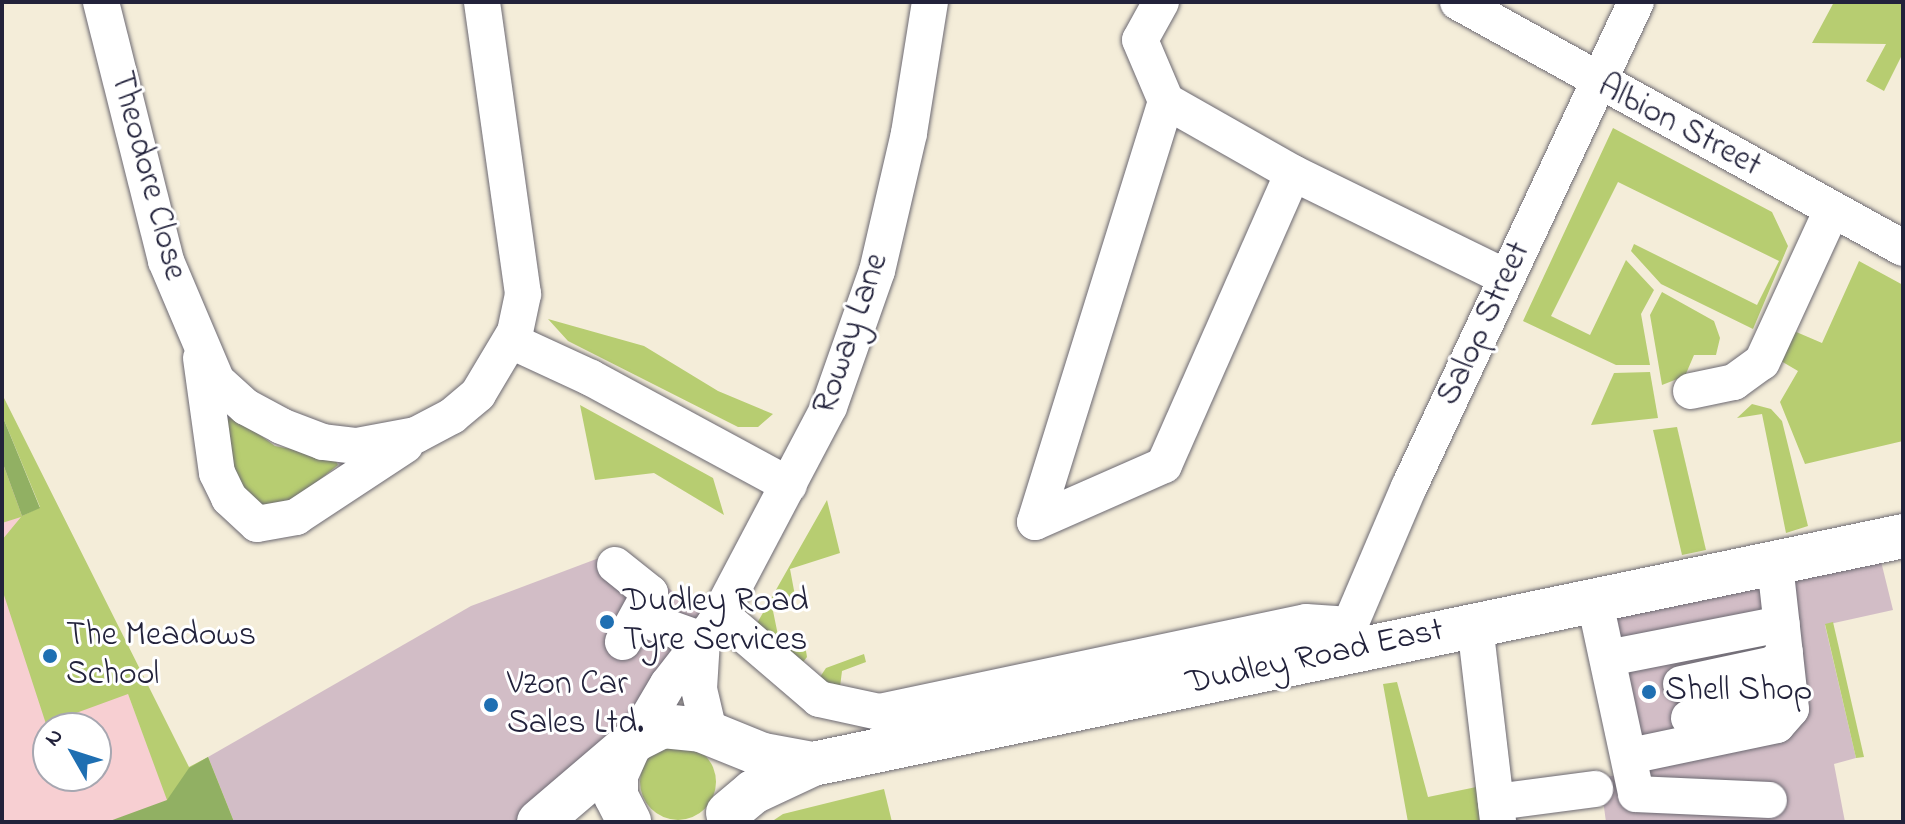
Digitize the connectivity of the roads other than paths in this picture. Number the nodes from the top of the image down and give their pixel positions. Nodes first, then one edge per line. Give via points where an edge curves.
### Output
1 (101, 2) edge
2 (482, 2) edge
3 (930, 2) edge
4 (1161, 2) edge
5 (1458, 2) edge
6 (1636, 2) edge
7 (1598, 83) junction
8 (1166, 101) junction
9 (1293, 173) junction
10 (1832, 210) junction
11 (1903, 248) edge
12 (1505, 277) junction
13 (511, 341) junction
14 (200, 348) junction
15 (1691, 391) dead end
16 (432, 427) junction
17 (789, 485) junction
18 (1903, 536) edge
19 (1775, 564) junction
20 (615, 565) dead end
21 (1595, 602) junction
22 (1475, 625) junction
23 (711, 627) junction
24 (1350, 637) junction
25 (1672, 646) junction
26 (1785, 654) junction
27 (1608, 658) junction
28 (1688, 715) junction
29 (714, 738) junction
30 (632, 744) junction
31 (1630, 756) junction
32 (813, 764) junction
33 (1595, 789) dead end
34 (1769, 800) dead end
35 (1497, 812) edge
36 (726, 818) edge
37 (539, 822) edge
38 (629, 822) edge

1 - 14 street, Theodore Close via 166,261
2 - 13 street, Theodore Close via 523,294
3 - 17 street, Roway Lane via 909,133 877,271 829,407
4 - 8 street via 1140,40
5 - 7 street, Albion Street
6 - 7 street, Salop Street
7 - 10 street, Albion Street
7 - 12 street, Salop Street
8 - 9 street
8 - 9 street via 1035,522 1164,465
9 - 12 street
10 - 11 street, Albion Street
10 - 15 street via 1762,362 1734,382
12 - 24 street, Salop Street
13 - 16 street, Theodore Close via 478,394
13 - 17 street
14 - 16 street, Theodore Close via 217,381 246,407 323,442 390,443
14 - 16 street, Theodore Close via 217,473 229,498 257,524 296,517
17 - 23 street, Roway Lane
18 - 19 main road, Dudley Road East
19 - 21 main road, Dudley Road East
19 - 26 street
20 - 23 street via 650,593 631,629
21 - 22 main road, Dudley Road East
21 - 27 street
22 - 24 main road, Dudley Road East
22 - 35 street
23 - 24 street, Dudley Road East via 819,699 879,712 1306,622
23 - 29 street, Roway Lane via 699,689
23 - 30 street, Roway Lane
24 - 32 main road, Dudley Road East
25 - 26 street
25 - 27 street
25 - 28 street
26 - 28 street
26 - 28 street via 1791,709 1777,725
27 - 31 street
28 - 31 street
29 - 30 main road, Dudley Road East via 681,724 663,726
29 - 32 main road, Dudley Road East
29 - 36 main road, Dudley Road East via 730,757 736,786
30 - 37 main road, Dudley Road East
30 - 38 main road via 616,775 616,796
31 - 34 street via 1636,794
32 - 36 main road, Dudley Road East via 753,792
33 - 35 street

